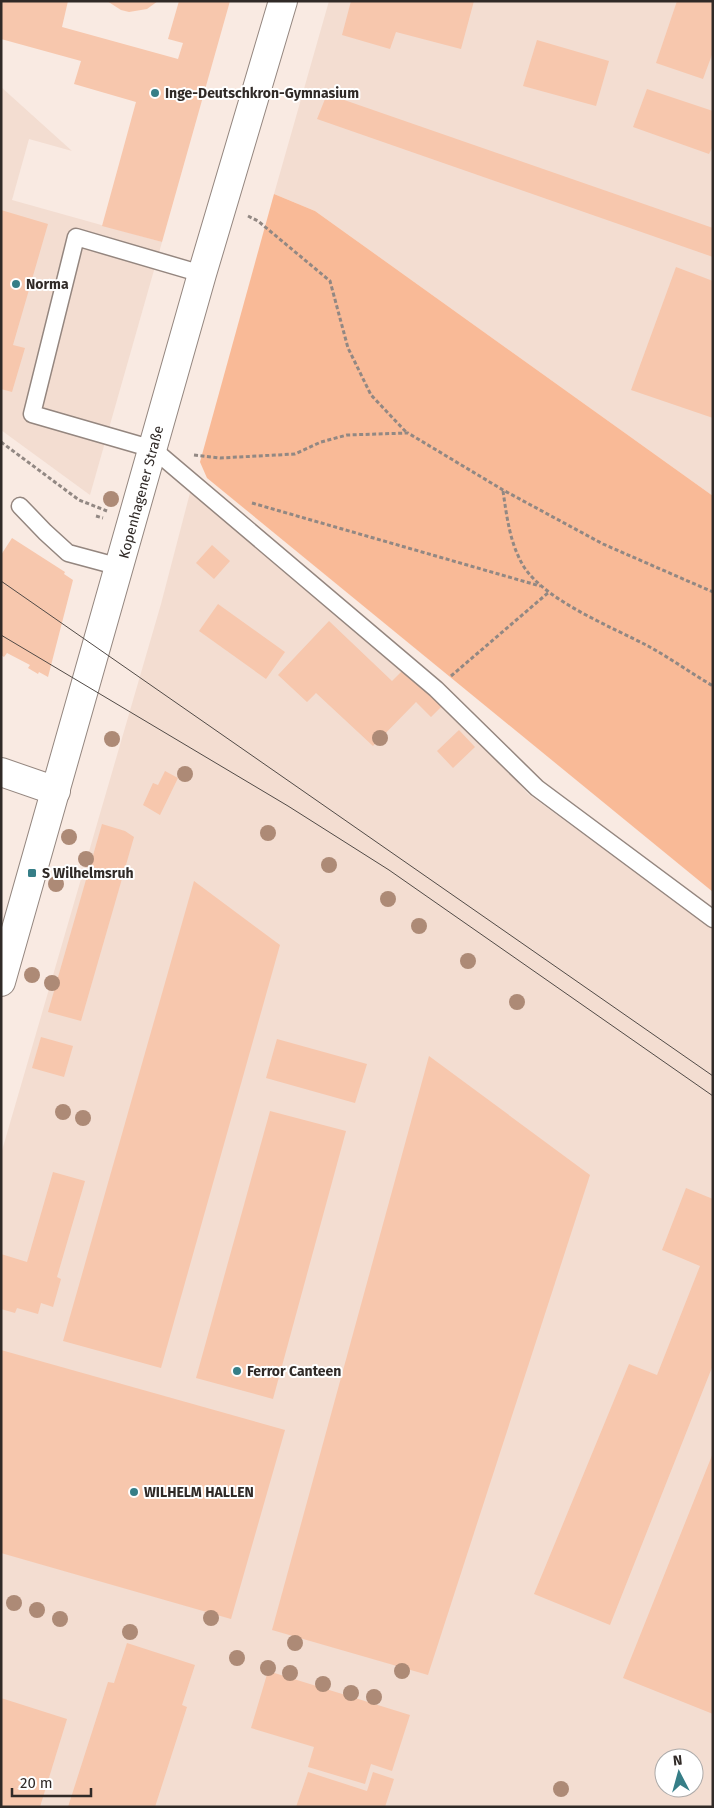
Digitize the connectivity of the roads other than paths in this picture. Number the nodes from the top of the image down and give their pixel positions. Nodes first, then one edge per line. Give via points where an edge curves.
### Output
1 (283, 1) edge
2 (202, 274) junction
3 (153, 449) junction
4 (20, 506) dead end
5 (120, 568) junction
6 (1, 772) edge
7 (56, 791) junction
8 (713, 919) edge
9 (1, 982) edge

1 - 2 main road, Kopenhagener Straße
2 - 3 main road, Kopenhagener Straße
2 - 3 lane via 76,237 32,414
3 - 5 main road, Kopenhagener Straße
3 - 8 lane via 436,689 537,788
4 - 5 lane via 68,553
5 - 7 main road, Kopenhagener Straße
6 - 7 main road
7 - 9 main road, Kopenhagener Straße

